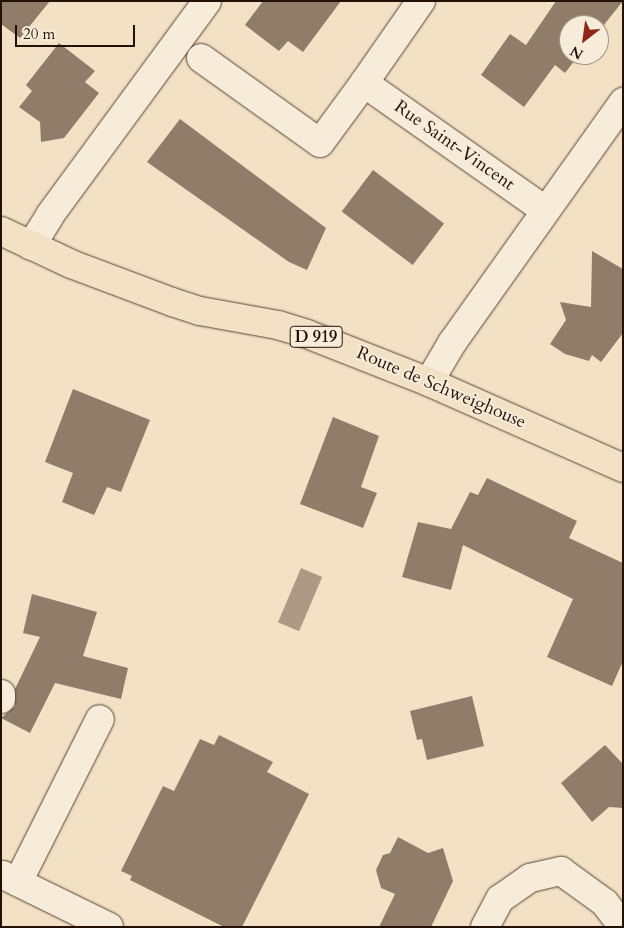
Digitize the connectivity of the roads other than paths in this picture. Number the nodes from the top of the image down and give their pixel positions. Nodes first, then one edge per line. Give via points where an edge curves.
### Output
1 (206, 1) edge
2 (421, 1) edge
3 (201, 58) dead end
4 (364, 83) junction
5 (620, 113) edge
6 (545, 210) junction
7 (1, 232) edge
8 (32, 246) junction
9 (429, 382) junction
10 (623, 468) edge
11 (1, 694) edge
12 (1, 699) edge
13 (100, 719) dead end
14 (10, 878) edge
15 (109, 927) edge
16 (485, 927) edge
17 (622, 927) edge

1 - 8 street via 50,215
2 - 4 street
3 - 4 street via 320,143
4 - 6 street, Rue Saint-Vincent
5 - 6 street
6 - 9 street via 452,343
7 - 8 main road, Route de Schweighouse / D 919
8 - 9 main road, Route de Schweighouse / D 919 via 84,270 172,302 200,311 278,325
9 - 10 main road, Route de Schweighouse / D 919
11 - 12 street
13 - 14 street
14 - 15 street
16 - 17 street via 500,899 530,878 561,871 605,903

